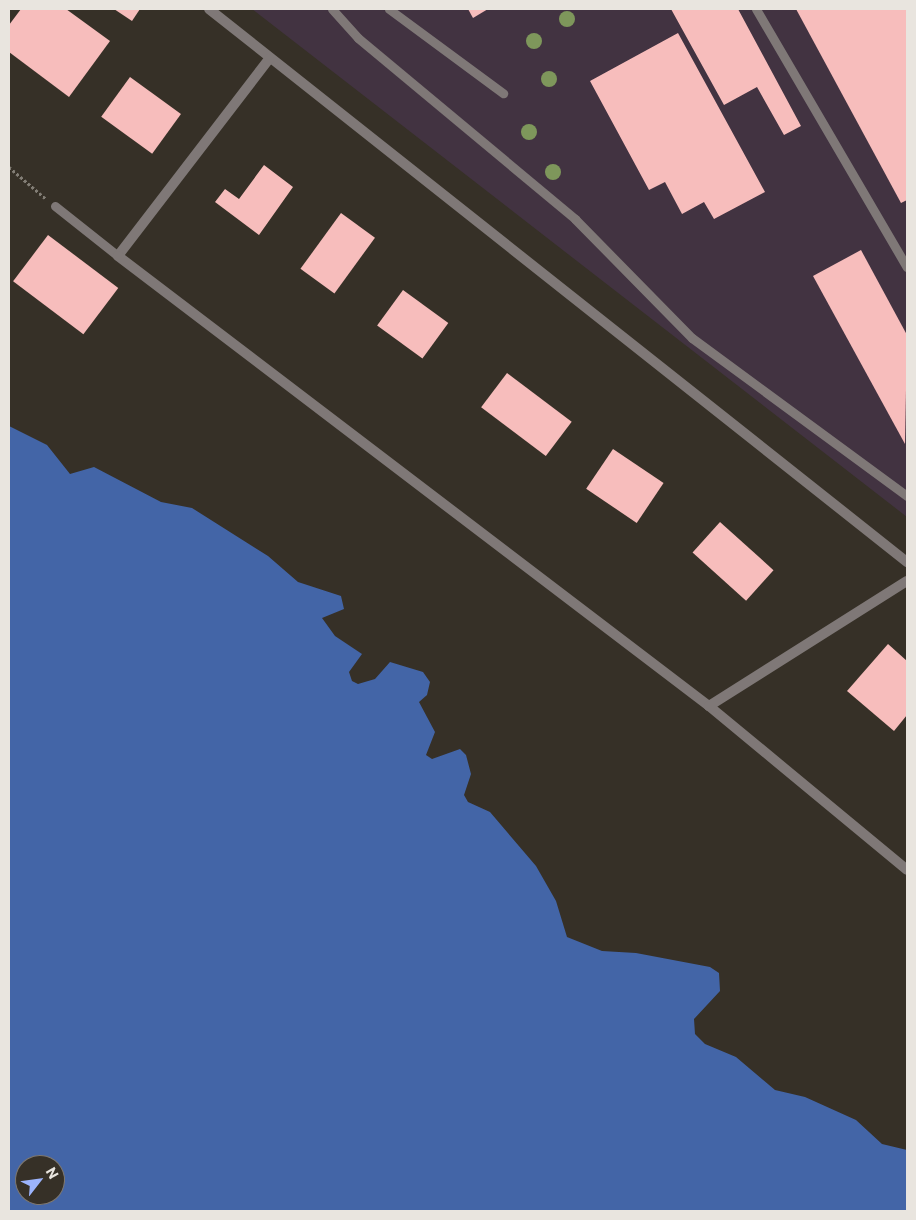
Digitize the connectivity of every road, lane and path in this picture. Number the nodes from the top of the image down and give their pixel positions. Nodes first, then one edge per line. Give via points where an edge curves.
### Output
1 (210, 9) edge
2 (332, 9) edge
3 (389, 9) edge
4 (756, 9) edge
5 (269, 59) junction
6 (503, 93) dead end
7 (9, 167) edge
8 (54, 206) joint
9 (118, 256) junction
10 (907, 267) edge
11 (907, 496) edge
12 (907, 562) edge
13 (907, 581) edge
14 (709, 706) junction
15 (907, 870) edge

1 - 5 street
2 - 11 lane via 358,38 575,219 692,338
3 - 6 lane
4 - 10 lane
5 - 9 street
5 - 12 street
7 - 8 path
8 - 9 lane
9 - 14 street
13 - 14 street
14 - 15 street

